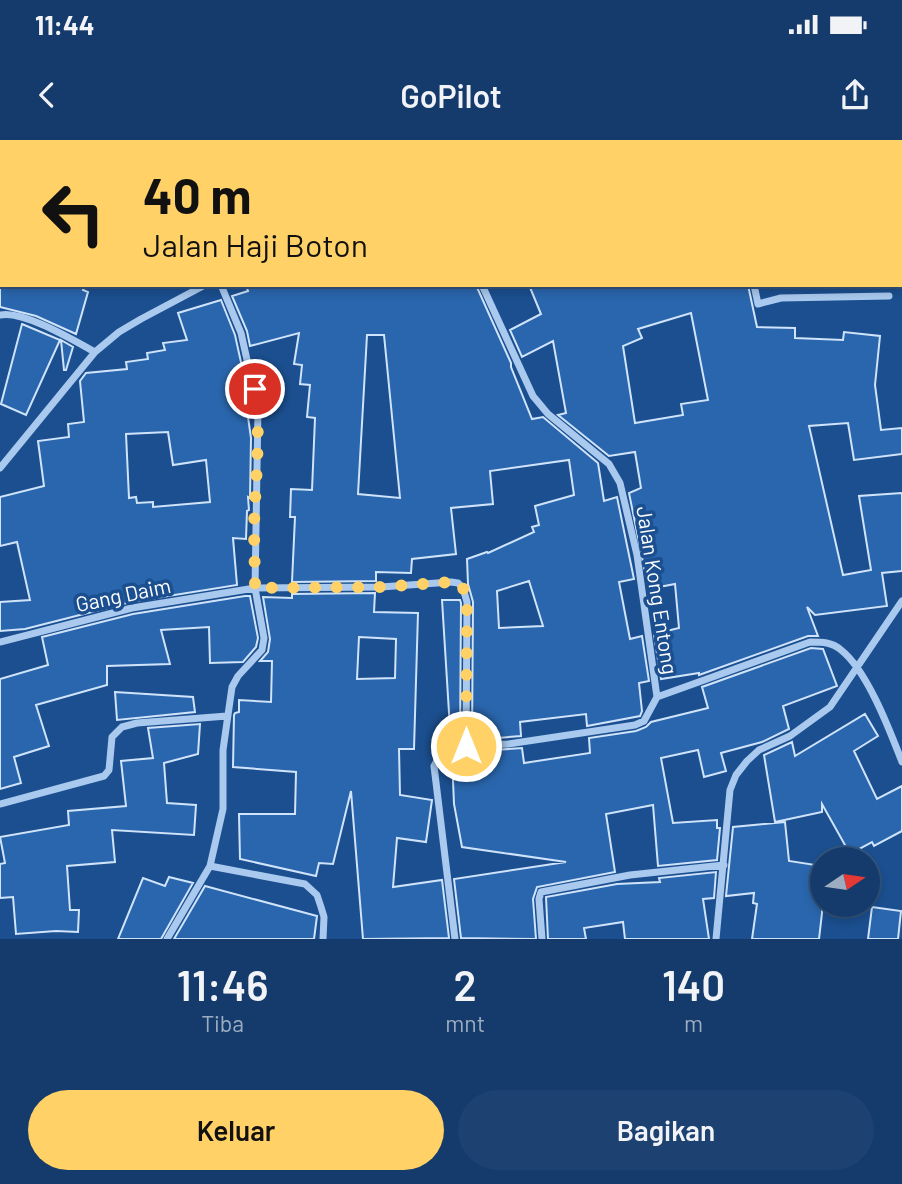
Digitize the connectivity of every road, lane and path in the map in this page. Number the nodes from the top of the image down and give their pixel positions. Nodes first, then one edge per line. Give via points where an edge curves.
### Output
1 (201, 287) edge
2 (221, 287) edge
3 (483, 287) edge
4 (754, 287) edge
5 (888, 296) dead end
6 (0, 315) edge
7 (95, 352) junction
8 (0, 468) edge
9 (255, 588) junction
10 (902, 600) edge
11 (0, 642) edge
12 (858, 668) junction
13 (657, 697) junction
14 (227, 716) junction
15 (466, 746) junction
16 (902, 762) edge
17 (0, 804) edge
18 (724, 865) junction
19 (210, 866) junction
20 (167, 939) edge
21 (323, 939) edge
22 (455, 939) edge
23 (542, 939) edge
24 (716, 939) edge

1 - 7 street via 141,318
2 - 9 street via 241,333 258,409
3 - 13 street, Jalan Kong Entong via 533,396 609,464 620,483 637,555
4 - 5 street via 758,304 781,298
6 - 7 street via 13,314
7 - 8 street
9 - 11 street, Gang Daim via 132,608
9 - 14 street via 262,650 232,687
9 - 15 street, Gang Daim via 458,583 467,602
10 - 12 street
12 - 13 street via 828,642 810,642
12 - 16 street
12 - 18 street via 830,707 790,736 759,750 736,775 730,790
13 - 15 street via 644,721 635,725
14 - 17 street via 122,727 112,737 109,770 104,776
14 - 19 street via 223,809
15 - 22 street via 440,755 434,766
18 - 23 street via 541,892
18 - 24 street
19 - 20 street
19 - 21 street via 305,884 321,906

